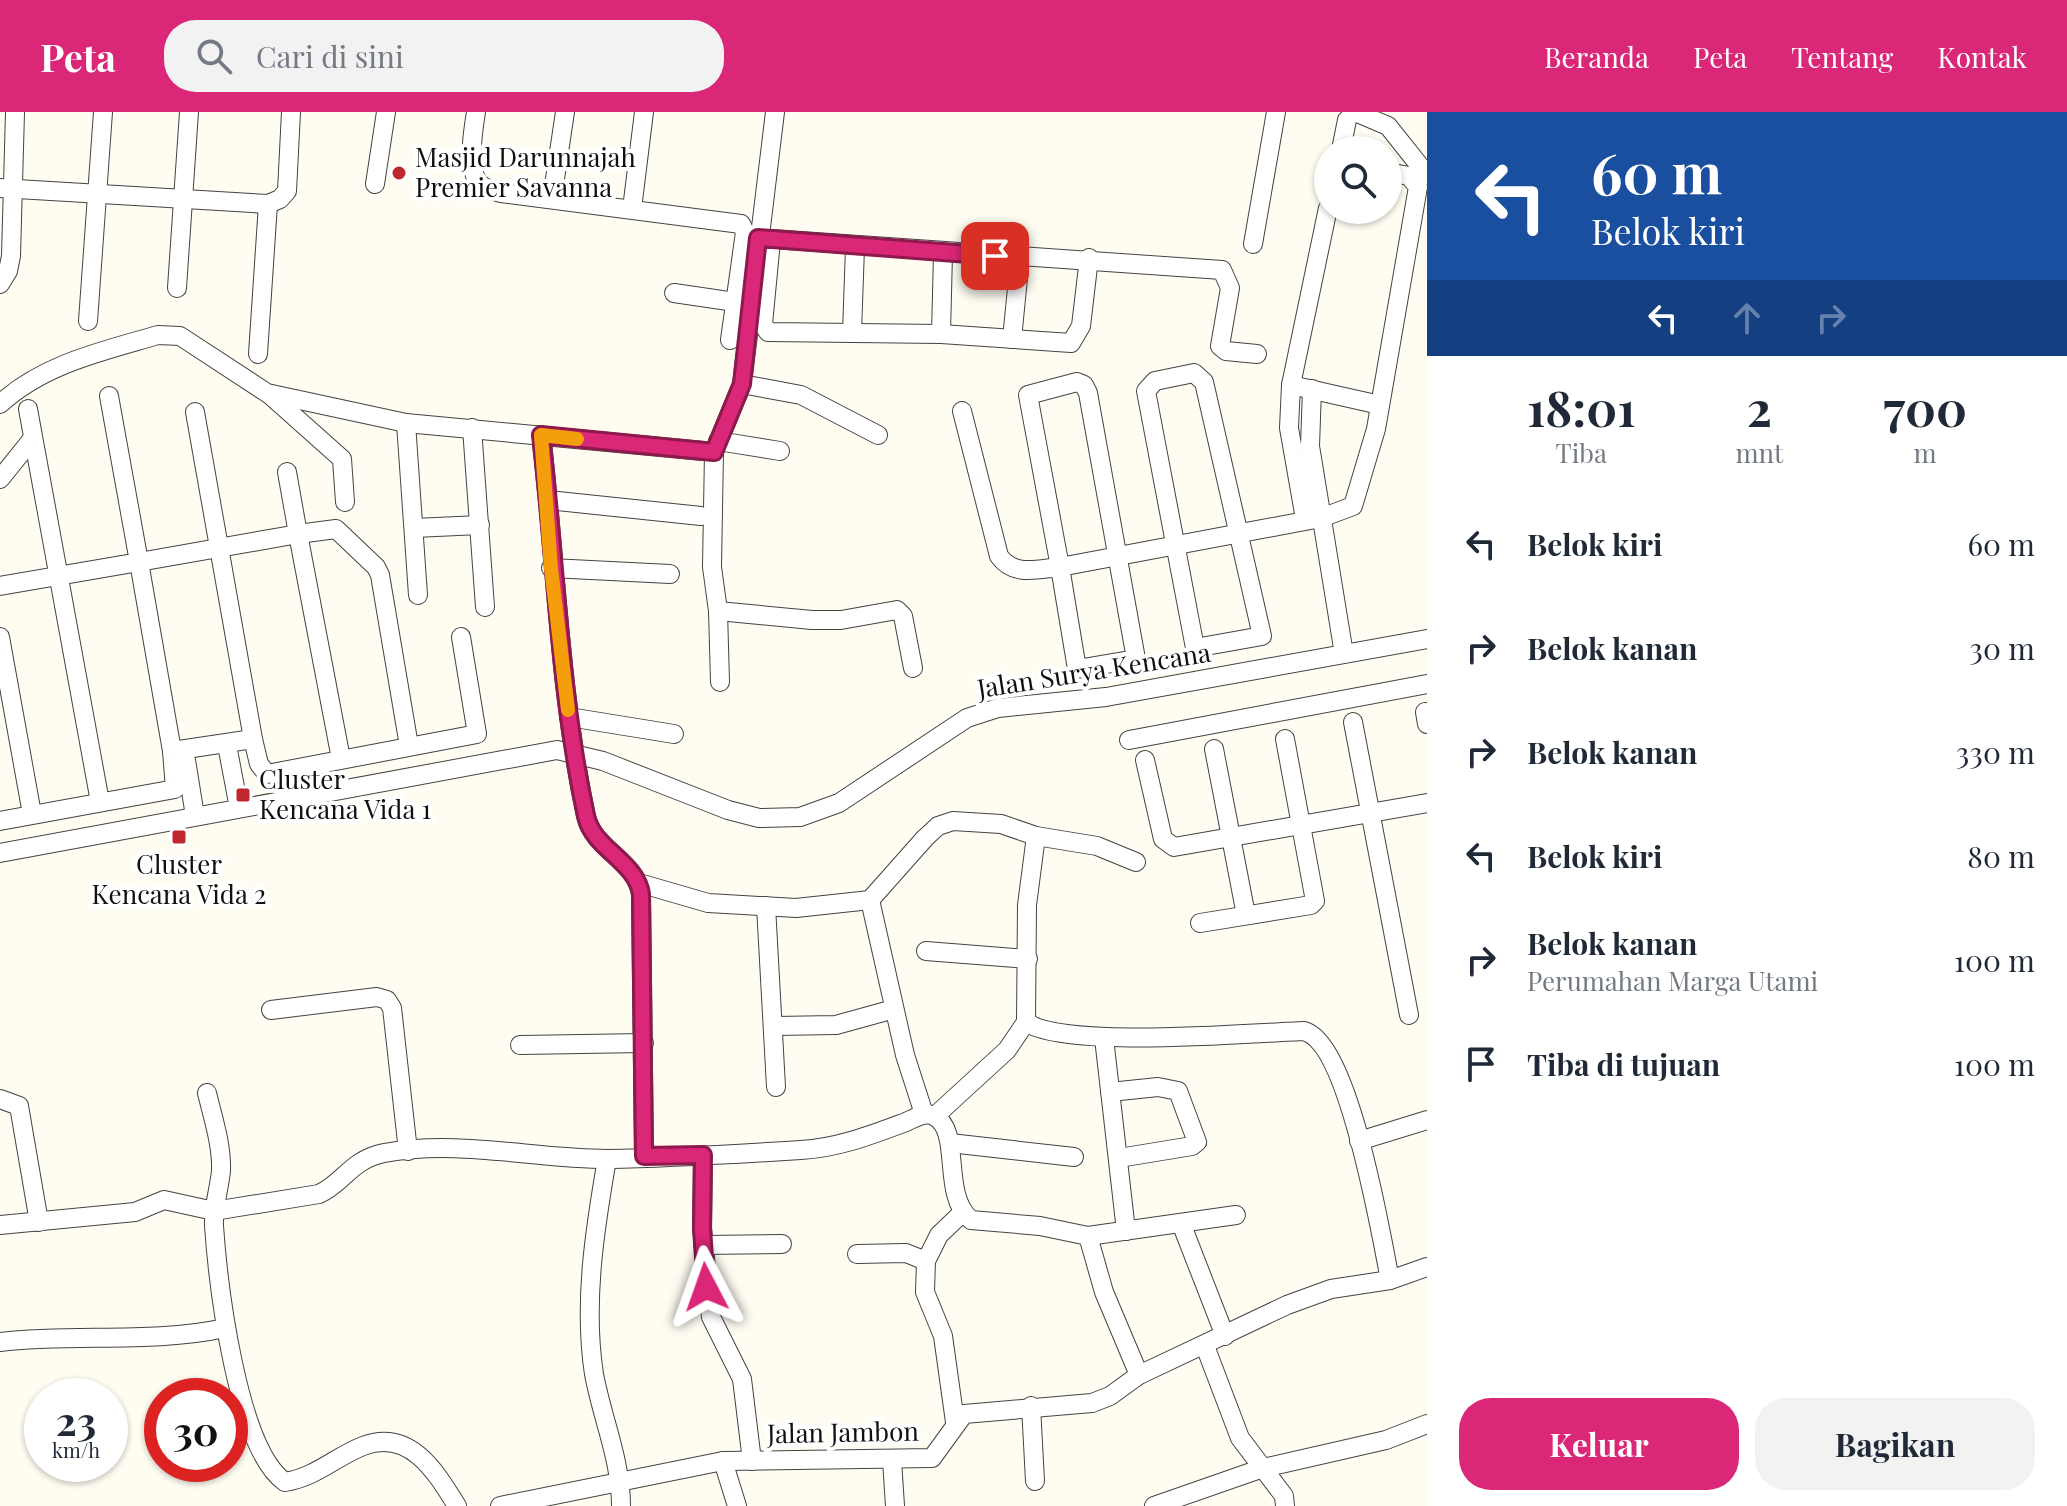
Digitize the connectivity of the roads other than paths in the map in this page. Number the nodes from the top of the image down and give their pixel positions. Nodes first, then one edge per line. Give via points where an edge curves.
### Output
1 (15, 112) edge
2 (103, 112) edge
3 (189, 112) edge
4 (291, 112) edge
5 (386, 112) edge
6 (476, 112) edge
7 (565, 112) edge
8 (644, 112) edge
9 (775, 112) edge
10 (1276, 112) edge
11 (1351, 116) edge
12 (1345, 136) edge
13 (1402, 175) edge
14 (1427, 175) edge
15 (375, 184) dead end
16 (6, 188) edge
17 (98, 195) junction
18 (185, 198) junction
19 (552, 199) junction
20 (268, 204) junction
21 (632, 209) junction
22 (1325, 224) edge
23 (764, 240) junction
24 (1253, 244) dead end
25 (855, 247) junction
26 (943, 254) junction
27 (1020, 258) junction
28 (1089, 258) junction
29 (0, 284) edge
30 (177, 288) dead end
31 (674, 293) dead end
32 (735, 302) junction
33 (88, 321) dead end
34 (852, 333) junction
35 (941, 334) junction
36 (1012, 339) junction
37 (730, 340) dead end
38 (258, 354) dead end
39 (1257, 354) dead end
40 (742, 384) junction
41 (1291, 385) junction
42 (1312, 389) junction
43 (267, 393) junction
44 (109, 396) dead end
45 (0, 404) edge
46 (1380, 405) junction
47 (28, 409) dead end
48 (962, 411) dead end
49 (195, 412) dead end
50 (406, 423) junction
51 (472, 428) junction
52 (541, 435) junction
53 (878, 435) dead end
54 (33, 438) junction
55 (716, 447) junction
56 (780, 451) dead end
57 (287, 472) dead end
58 (0, 479) edge
59 (548, 500) junction
60 (345, 502) dead end
61 (701, 516) dead end
62 (1313, 519) junction
63 (480, 525) junction
64 (414, 528) junction
65 (1241, 533) junction
66 (298, 534) junction
67 (1176, 546) junction
68 (220, 548) junction
69 (1117, 558) junction
70 (139, 562) junction
71 (713, 562) junction
72 (732, 563) dead end
73 (1060, 567) junction
74 (551, 568) junction
75 (670, 574) dead end
76 (60, 575) junction
77 (0, 586) edge
78 (418, 595) dead end
79 (485, 607) dead end
80 (718, 611) junction
81 (0, 637) edge
82 (461, 637) dead end
83 (1427, 639) edge
84 (1344, 654) junction
85 (913, 668) dead end
86 (720, 682) dead end
87 (1427, 684) edge
88 (569, 717) junction
89 (1353, 722) dead end
90 (674, 734) dead end
91 (253, 739) junction
92 (1285, 739) dead end
93 (1129, 740) dead end
94 (227, 745) junction
95 (409, 746) junction
96 (1214, 749) dead end
97 (178, 750) junction
98 (576, 753) junction
99 (341, 759) junction
100 (1145, 760) dead end
101 (100, 802) junction
102 (1427, 803) edge
103 (239, 808) junction
104 (1369, 813) junction
105 (32, 814) junction
106 (195, 816) junction
107 (0, 821) edge
108 (1301, 825) junction
109 (1036, 836) junction
110 (1231, 837) junction
111 (0, 853) edge
112 (1136, 862) dead end
113 (639, 883) junction
114 (870, 900) junction
115 (766, 906) junction
116 (1246, 915) junction
117 (1200, 923) dead end
118 (926, 951) dead end
119 (1028, 959) junction
120 (894, 1009) junction
121 (271, 1010) dead end
122 (1409, 1015) dead end
123 (1026, 1022) junction
124 (775, 1026) junction
125 (1104, 1038) junction
126 (644, 1043) junction
127 (520, 1045) dead end
128 (776, 1087) dead end
129 (1110, 1092) junction
130 (207, 1093) dead end
131 (0, 1099) edge
132 (930, 1115) junction
133 (1427, 1120) edge
134 (1359, 1141) junction
135 (950, 1143) junction
136 (408, 1151) junction
137 (703, 1155) junction
138 (644, 1156) junction
139 (1074, 1157) dead end
140 (1119, 1158) junction
141 (607, 1159) junction
142 (214, 1211) junction
143 (962, 1213) junction
144 (1236, 1215) dead end
145 (39, 1222) junction
146 (1181, 1223) junction
147 (0, 1225) edge
148 (1126, 1231) junction
149 (1088, 1236) junction
150 (782, 1244) dead end
151 (703, 1245) junction
152 (857, 1254) dead end
153 (926, 1261) junction
154 (1427, 1267) edge
155 (1390, 1280) junction
156 (225, 1328) junction
157 (1225, 1336) junction
158 (0, 1342) edge
159 (1205, 1346) junction
160 (1139, 1375) junction
161 (1031, 1406) junction
162 (955, 1422) junction
163 (1427, 1424) edge
164 (892, 1460) junction
165 (723, 1461) junction
166 (752, 1461) junction
167 (1263, 1468) junction
168 (1035, 1481) dead end
169 (621, 1484) junction
170 (457, 1506) edge
171 (500, 1506) edge
172 (621, 1506) edge
173 (737, 1506) edge
174 (895, 1506) edge
175 (1154, 1506) edge
176 (1285, 1506) edge

1 - 16 street
2 - 17 street
3 - 18 street
4 - 20 street via 287,191
5 - 15 street
6 - 19 street via 477,181 501,193
7 - 19 street
8 - 21 street
9 - 23 street
10 - 24 street
11 - 12 street
11 - 14 street via 1388,126
13 - 46 street via 1418,187
16 - 17 street
16 - 29 street via 11,256
17 - 18 street
17 - 33 street
18 - 20 street
18 - 30 street
19 - 21 street
20 - 38 street
21 - 32 street via 741,224 745,232
22 - 41 street
23 - 25 street
23 - 34 street via 765,329
23 - 40 street
25 - 26 street
25 - 34 street
26 - 27 street
26 - 35 street
27 - 28 street
27 - 36 street
28 - 36 street via 1078,336 1062,344
28 - 39 street via 1222,270 1230,288 1220,346
31 - 32 street
32 - 37 street
34 - 35 street
35 - 36 street
40 - 53 street via 801,395
40 - 55 street
41 - 42 street
41 - 62 street via 1289,428
42 - 46 street
42 - 62 street
43 - 45 street via 180,336 158,335 78,359 16,389
43 - 50 street
43 - 60 street via 342,459
44 - 70 street
46 - 62 street via 1353,506
47 - 54 street
48 - 73 street via 999,556 1018,571
49 - 68 street
50 - 51 street
50 - 64 street
51 - 52 street
51 - 63 street
52 - 55 street
52 - 59 street
54 - 58 street
54 - 76 street
55 - 56 street
55 - 71 street
57 - 66 street
59 - 61 street
59 - 74 street
62 - 65 street
62 - 84 street
63 - 64 street
63 - 79 street
64 - 78 street
65 - 67 street
65 - 67 street via 1262,636 1195,648
65 - 67 street via 1204,382 1194,373 1155,381 1146,391
66 - 68 street
66 - 95 street via 336,529 376,567
66 - 99 street
67 - 69 street
68 - 70 street
68 - 91 street
69 - 73 street
69 - 73 street via 1136,659 1077,669
69 - 73 street via 1088,393 1077,382 1028,395
70 - 76 street
70 - 97 street
71 - 72 street
71 - 80 street
74 - 75 street
74 - 88 street
76 - 77 street
76 - 101 street
80 - 85 street via 841,620 897,610 903,616
80 - 86 street
81 - 105 street
82 - 95 street via 477,734
83 - 84 street, Jalan Surya Kencana
84 - 98 street, Jalan Surya Kencana via 1106,697 998,708 957,725 839,803 800,817 759,818 728,810
87 - 93 street
88 - 90 street
88 - 98 street
89 - 104 street
91 - 94 street
91 - 99 street via 267,774
92 - 108 street
94 - 97 street
94 - 103 street
95 - 99 street
96 - 110 street
97 - 101 street via 175,789
97 - 106 street
98 - 103 street, Jalan Surya Kencana via 526,755
98 - 113 street via 587,821
100 - 110 street via 1167,845
101 - 105 street
102 - 104 street
103 - 106 street, Jalan Surya Kencana
104 - 108 street
104 - 122 street
105 - 107 street
106 - 111 street, Jalan Surya Kencana
108 - 110 street
108 - 116 street via 1315,901
109 - 112 street via 1097,846
109 - 114 street via 966,819 938,826
109 - 119 street via 1027,905
110 - 116 street
113 - 115 street via 708,903
113 - 126 street
114 - 115 street
114 - 120 street
115 - 124 street
116 - 117 street
118 - 119 street
119 - 123 street
120 - 124 street via 836,1025
120 - 132 street
121 - 136 street via 387,1000
123 - 125 street via 1046,1032
123 - 132 street via 1007,1050
124 - 128 street
125 - 129 street
125 - 134 street via 1313,1034 1331,1059
126 - 127 street
126 - 138 street
129 - 140 street
129 - 140 street via 1158,1087 1178,1091 1197,1142
130 - 142 street via 221,1169
131 - 145 street via 19,1106
132 - 135 street
132 - 137 street via 824,1149
133 - 134 street
134 - 155 street
135 - 139 street
135 - 143 street via 953,1194
136 - 141 street via 453,1146
136 - 142 street via 350,1167 319,1194
137 - 138 street
137 - 151 street
138 - 141 street
140 - 148 street
141 - 169 street via 591,1326 597,1391
142 - 145 street via 164,1200 135,1212
142 - 156 street
143 - 149 street via 971,1220
143 - 153 street via 939,1235
144 - 146 street
145 - 147 street
146 - 148 street
146 - 157 street
148 - 149 street
149 - 160 street via 1104,1292
150 - 151 street
151 - 166 street via 711,1317 742,1379
152 - 153 street via 906,1253
153 - 162 street via 925,1292 943,1336
154 - 155 street, Jalan Jambon
155 - 157 street, Jalan Jambon via 1310,1296
156 - 158 street via 198,1334 43,1336
156 - 170 street via 250,1421 276,1476 285,1482 298,1480 364,1445 400,1442 421,1456
157 - 159 street, Jalan Jambon
159 - 160 street, Jalan Jambon
159 - 167 street via 1240,1438
160 - 161 street, Jalan Jambon via 1092,1403
161 - 162 street, Jalan Jambon via 964,1414
161 - 168 street
162 - 164 street, Jalan Jambon via 932,1458
163 - 167 street via 1386,1440
164 - 166 street, Jalan Jambon
164 - 174 street
165 - 166 street, Jalan Jambon
165 - 169 street, Jalan Jambon
165 - 173 street
167 - 175 street
167 - 176 street via 1284,1496
169 - 171 street, Jalan Jambon
169 - 172 street

